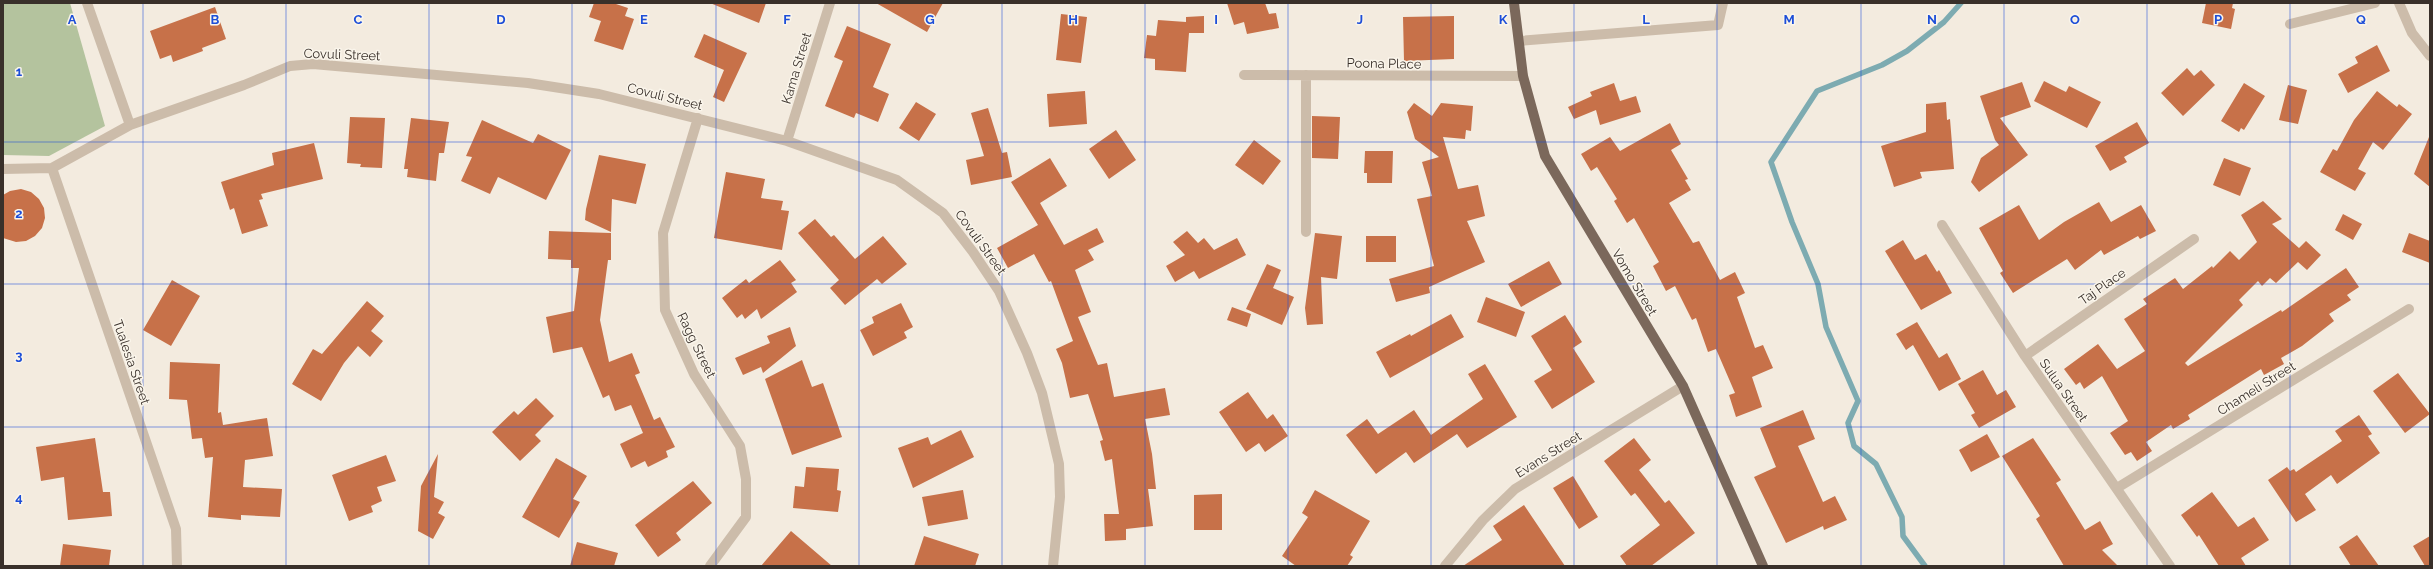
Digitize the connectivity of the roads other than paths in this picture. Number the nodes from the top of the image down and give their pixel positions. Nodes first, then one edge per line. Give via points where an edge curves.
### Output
1 (87, 3) edge
2 (830, 3) edge
3 (1514, 3) edge
4 (1723, 3) edge
5 (2375, 3) edge
6 (2399, 3) edge
7 (2290, 24) dead end
8 (1519, 41) junction
9 (2430, 56) edge
10 (1244, 75) dead end
11 (1306, 75) junction
12 (1523, 76) junction
13 (698, 118) junction
14 (130, 125) junction
15 (787, 141) junction
16 (52, 168) junction
17 (3, 169) edge
18 (1942, 225) dead end
19 (1306, 232) dead end
20 (2194, 239) dead end
21 (2409, 309) dead end
22 (2025, 356) junction
23 (1683, 386) junction
24 (2116, 488) junction
25 (177, 566) edge
26 (710, 566) edge
27 (1053, 566) edge
28 (1445, 566) edge
29 (1763, 566) edge
30 (2170, 566) edge

1 - 14 street
2 - 15 street, Kama Street
3 - 8 main road, Vomo Street
4 - 8 street via 1718,25
5 - 7 street
6 - 9 street via 2412,33
8 - 12 main road, Vomo Street
10 - 11 street, Poona Place
11 - 12 street, Poona Place
11 - 19 street
12 - 23 main road, Vomo Street via 1545,156
13 - 14 street, Covuli Street via 599,94 528,83 313,64 290,66
13 - 15 street, Covuli Street
13 - 26 street, Ragg Street via 663,233 666,310 694,374 740,446 746,480 746,517
14 - 16 street, Covuli Street
15 - 27 street, Covuli Street via 897,180 943,213 974,252 1000,291 1042,393 1055,441 1060,497
16 - 17 street, Covuli Street
16 - 25 street, Tualesia Street via 176,529
18 - 22 street, Sulua Street
20 - 22 street, Taj Place
21 - 24 street, Chameli Street
22 - 24 street, Sulua Street
23 - 28 street, Evans Street via 1515,489 1483,520
23 - 29 main road, Vomo Street
24 - 30 street, Sulua Street

